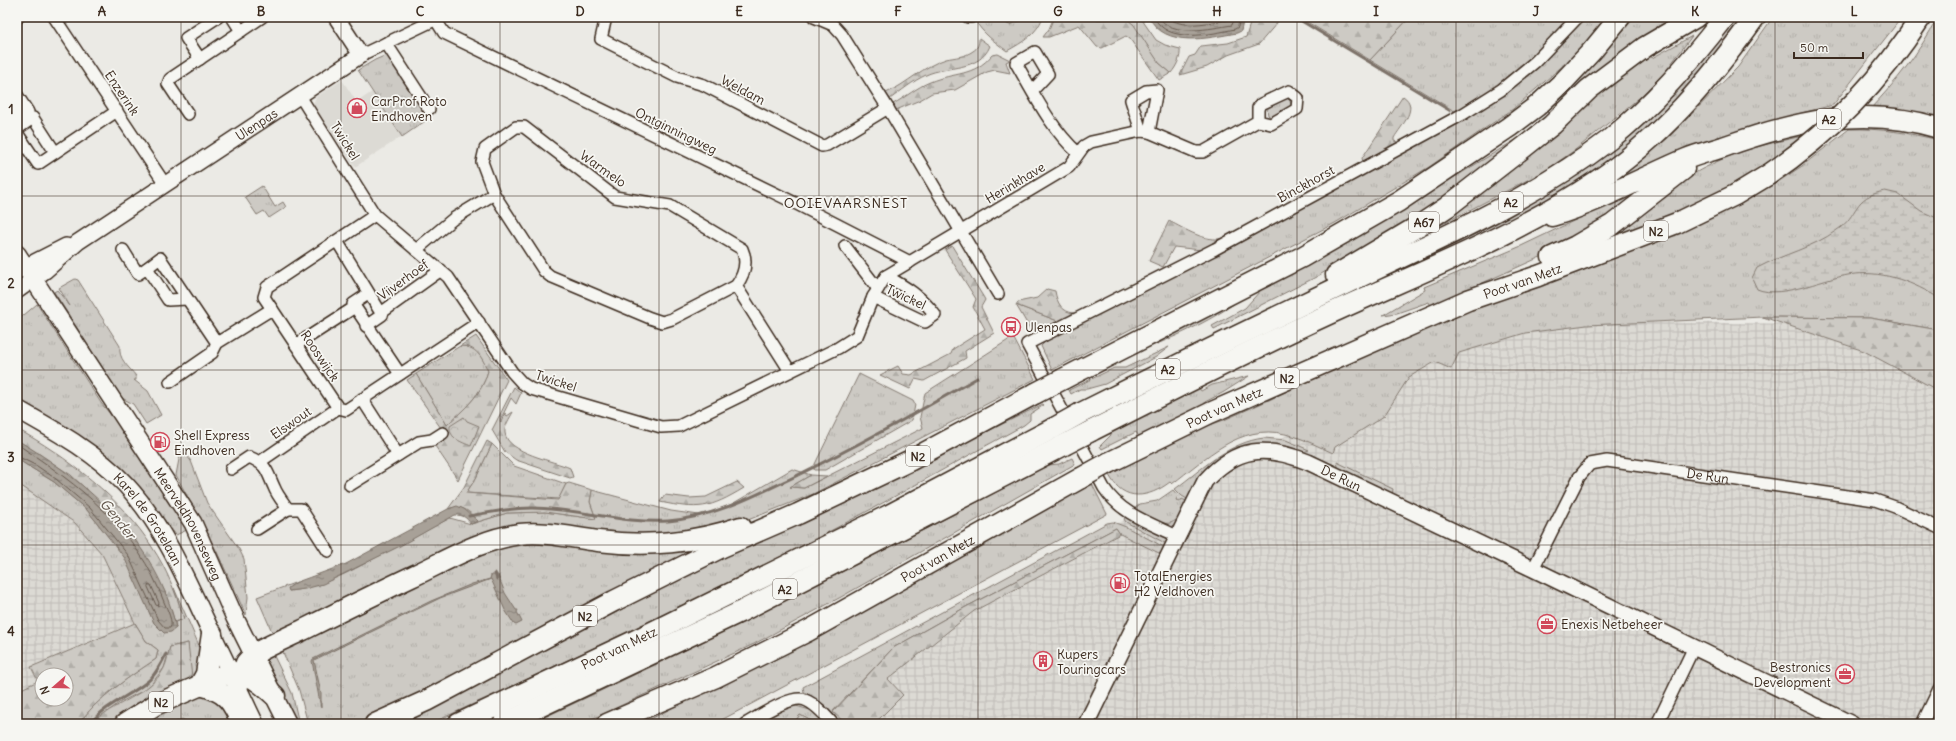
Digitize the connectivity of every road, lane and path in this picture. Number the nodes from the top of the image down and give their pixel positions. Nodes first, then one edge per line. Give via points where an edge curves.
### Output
1 (54, 17) edge
2 (218, 17) edge
3 (232, 17) edge
4 (262, 17) edge
5 (336, 17) edge
6 (606, 17) edge
7 (814, 17) edge
8 (1578, 17) edge
9 (1620, 17) edge
10 (1696, 17) edge
11 (1725, 17) edge
12 (1756, 17) edge
13 (1921, 17) edge
14 (437, 18) edge
15 (835, 21) edge
16 (241, 31) junction
17 (386, 43) junction
18 (362, 55) junction
19 (200, 59) junction
20 (1589, 90) junction
21 (1032, 91) dead end
22 (17, 95) edge
23 (300, 96) junction
24 (888, 108) junction
25 (429, 109) dead end
26 (118, 111) junction
27 (188, 114) dead end
28 (17, 119) edge
29 (1258, 121) dead end
30 (1939, 128) edge
31 (17, 129) edge
32 (17, 133) edge
33 (1721, 148) junction
34 (55, 152) junction
35 (1078, 153) junction
36 (165, 184) junction
37 (494, 194) junction
38 (1399, 201) junction
39 (375, 215) junction
40 (1524, 225) junction
41 (961, 232) junction
42 (337, 241) junction
43 (845, 246) dead end
44 (123, 250) dead end
45 (416, 250) junction
46 (910, 262) junction
47 (23, 268) edge
48 (147, 268) junction
49 (441, 270) junction
50 (886, 276) junction
51 (736, 286) junction
52 (17, 291) edge
53 (876, 293) junction
54 (368, 294) junction
55 (998, 294) dead end
56 (188, 299) junction
57 (1468, 300) junction
58 (355, 307) junction
59 (272, 309) junction
60 (381, 313) junction
61 (479, 322) junction
62 (366, 326) junction
63 (1256, 327) junction
64 (217, 343) junction
65 (296, 345) junction
66 (790, 371) junction
67 (400, 374) junction
68 (170, 382) dead end
69 (362, 399) junction
70 (338, 408) junction
71 (17, 409) edge
72 (443, 433) dead end
73 (398, 455) junction
74 (261, 461) junction
75 (231, 469) dead end
76 (350, 485) dead end
77 (288, 509) junction
78 (798, 514) junction
79 (1939, 528) edge
80 (257, 529) dead end
81 (1177, 536) junction
82 (328, 551) dead end
83 (1533, 569) junction
84 (212, 634) junction
85 (1694, 647) junction
86 (254, 654) junction
87 (237, 677) junction
88 (716, 677) junction
89 (200, 685) junction
90 (1939, 689) edge
91 (275, 696) junction
92 (125, 724) edge
93 (242, 724) edge
94 (255, 724) edge
95 (288, 724) edge
96 (375, 724) edge
97 (458, 724) edge
98 (503, 724) edge
99 (607, 724) edge
100 (636, 724) edge
101 (745, 724) edge
102 (833, 724) edge
103 (1086, 724) edge
104 (1657, 724) edge
105 (1852, 724) edge
106 (1922, 724) edge

1 - 26 street, Enzerink
2 - 19 street via 186,38
3 - 16 street
4 - 16 street
5 - 18 street
6 - 24 street, Weldam via 602,39 677,78 704,85 822,146
7 - 15 street
8 - 81 street, Binckhorst via 1529,67 1501,90 1463,114 1215,249 1026,344 1111,499 1126,511
9 - 38 highway, N2 via 1592,51 1537,106
10 - 20 highway, A67 via 1645,47
11 - 63 highway, Poot van Metz / A2 via 1672,82 1611,138 1581,161 1549,182 1487,215
12 - 40 highway, Poot van Metz / A2 via 1712,75 1659,130 1596,182
13 - 57 highway, Poot van Metz / N2, bridge via 1861,97 1809,145 1768,175 1735,195 1678,223
14 - 17 street, Ulenpas
14 - 46 street, Ontginningweg via 444,34 793,202
15 - 24 street
16 - 19 street
17 - 18 street, Ulenpas
17 - 25 street
18 - 23 street, Ulenpas
19 - 27 street via 170,79 168,84
20 - 38 highway, A67 via 1576,95 1491,151
20 - 63 highway, A67 via 1547,130 1447,207 1388,245 1282,306
21 - 35 street via 1058,132
22 - 28 street via 28,112
23 - 36 street, Ulenpas
23 - 39 street, Twickel
24 - 41 street
26 - 34 street
26 - 36 street, Enzerink
29 - 35 street, Herinkhave via 1203,152 1196,152 1145,131 1091,142
30 - 33 highway, A2 via 1908,120 1870,116 1846,117 1784,126
31 - 34 street via 32,118
32 - 34 street via 38,164
33 - 40 highway, A2 via 1688,158 1578,209
33 - 57 highway, N2 via 1676,175 1598,235
35 - 41 street, Herinkhave via 1069,167
36 - 47 street, Ulenpas via 78,242
37 - 45 street via 453,219
37 - 51 street, Warmelo via 544,271 550,276 650,318 662,322 672,319
37 - 51 street, Warmelo via 482,162 482,155 485,149 516,127 524,127 615,197 670,206 742,249 746,257 742,277
38 - 78 highway, N2, bridge via 1302,256 912,460
39 - 42 street, Rooswijck
39 - 45 street, Twickel
40 - 98 highway, Poot van Metz / A2, bridge via 1275,339 1090,431 740,612
41 - 46 street, Twickel
41 - 55 street
42 - 54 street, Vijverhoef
42 - 59 street, Rooswijck via 267,288 264,297
43 - 53 street
44 - 48 street via 138,274
45 - 49 street, Twickel
46 - 50 street, Twickel
47 - 52 street, Ulenpas
47 - 86 main road, Meerveldhovenseweg via 193,523 235,618
48 - 56 street via 168,300
48 - 56 street via 160,258
49 - 60 street, Vijverhoef
49 - 61 street, Twickel
50 - 53 street, Twickel
50 - 53 street, Twickel via 908,287 927,303 935,315 925,322
51 - 66 street
53 - 66 street, Twickel via 857,336
54 - 58 street, Vijverhoef via 353,304
54 - 60 street, Vijverhoef
56 - 64 street
57 - 88 highway, Poot van Metz / N2, bridge via 1217,410 1108,463 814,627
58 - 62 street
58 - 65 street, Vijverhoef
59 - 64 street
59 - 65 street, Rooswijck
60 - 62 street, Vijverhoef via 382,315
61 - 66 street, Twickel via 512,372 531,389 661,427 679,426
61 - 67 street
62 - 67 street
63 - 97 highway, Poot van Metz / A2, bridge via 1191,357 868,526 627,645
64 - 68 street via 212,353
65 - 70 street, Rooswijck
67 - 69 street
69 - 70 street via 346,410
69 - 73 street
70 - 74 street, Elswout
71 - 84 main road, Karel de Grotelaan via 84,448 125,484 160,529
72 - 73 street via 432,440 419,442
73 - 76 street
74 - 75 street via 249,457
74 - 77 street
77 - 80 street
77 - 82 street via 301,510
78 - 86 highway, N2 via 759,521 693,540 651,544 544,534 522,534 501,538 480,545
78 - 96 highway, N2 via 722,547 426,701
79 - 83 street, De Run via 1895,506 1875,500 1607,461 1590,464 1579,477
81 - 83 street, De Run via 1198,492 1220,466 1243,454 1276,451 1308,462
81 - 103 street, De Run
83 - 85 street, De Run
84 - 87 main road, Karel de Grotelaan
84 - 89 highway via 206,674
85 - 104 street
85 - 105 street, De Run
86 - 87 highway
86 - 91 main road, Meerveldhovenseweg
87 - 89 highway, N2
87 - 91 highway via 259,683
87 - 94 main road
88 - 99 highway, Poot van Metz / N2
88 - 100 highway, N2
89 - 92 highway, N2 via 155,705
89 - 93 highway via 218,690 224,695
90 - 106 street
91 - 95 main road, Meerveldhovenseweg
101 - 102 street via 799,698 812,704

